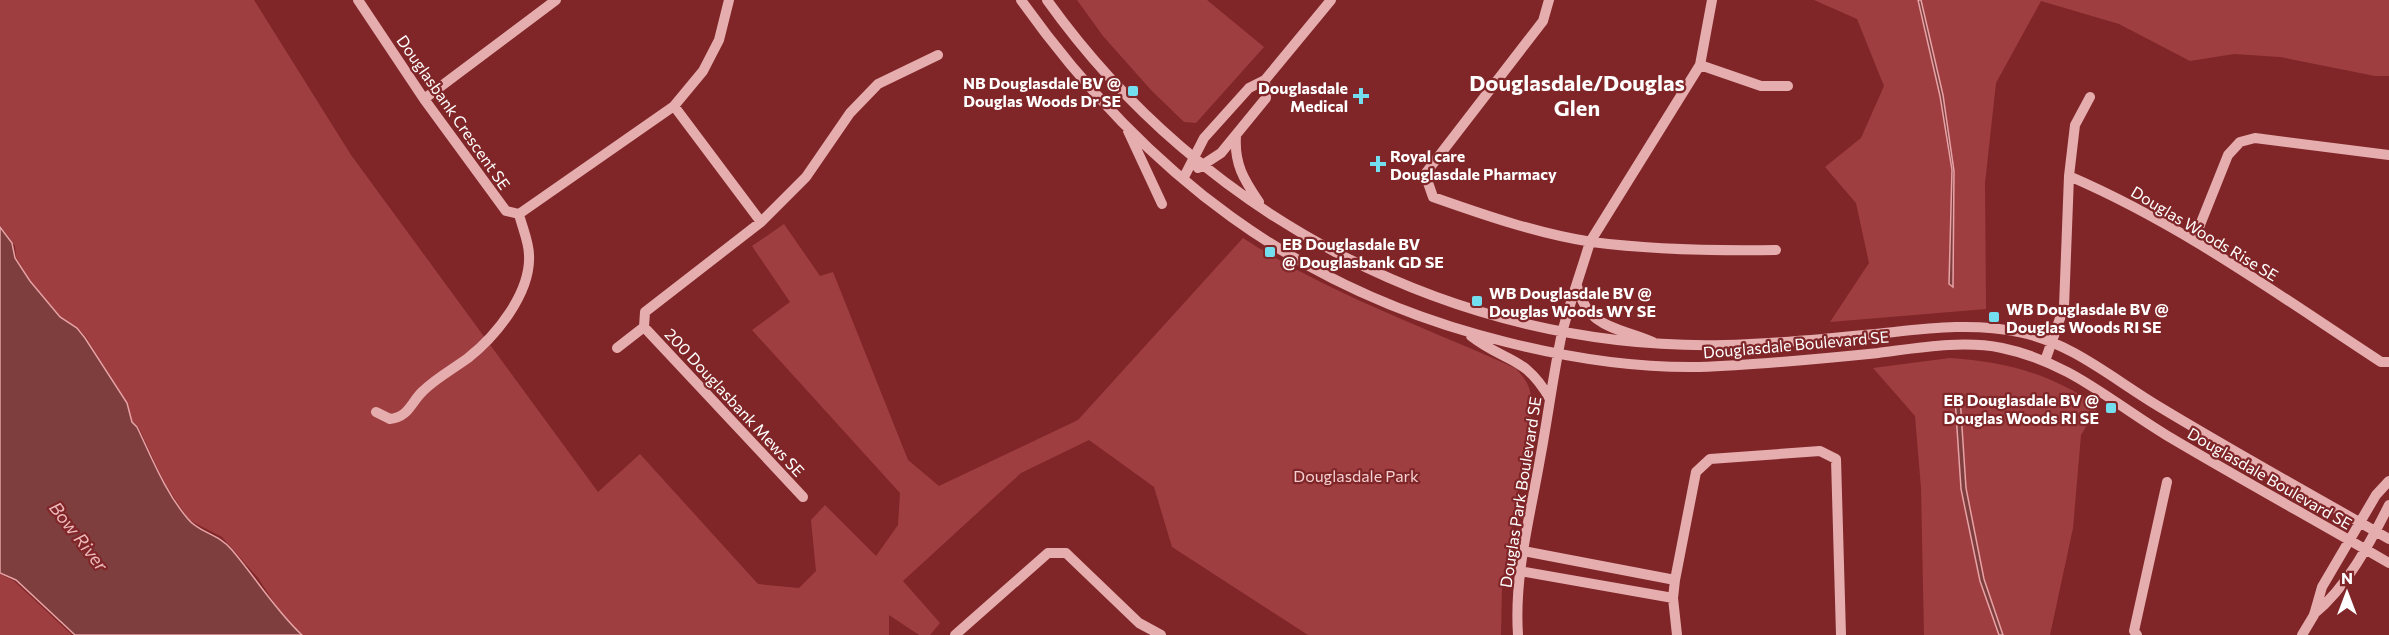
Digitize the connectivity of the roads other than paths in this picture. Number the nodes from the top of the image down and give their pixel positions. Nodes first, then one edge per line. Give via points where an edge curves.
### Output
1 (358, 0) edge
2 (556, 0) edge
3 (729, 0) edge
4 (1021, 0) edge
5 (1047, 0) edge
6 (1330, 0) edge
7 (1549, 0) edge
8 (1712, 0) edge
9 (938, 55) dead end
10 (1700, 65) junction
11 (1265, 80) junction
12 (1788, 86) dead end
13 (2090, 97) dead end
14 (424, 99) junction
15 (674, 106) junction
16 (1126, 126) junction
17 (1236, 136) junction
18 (2389, 154) edge
19 (1198, 162) junction
20 (2069, 176) junction
21 (1183, 179) junction
22 (1162, 204) dead end
23 (1264, 209) junction
24 (519, 214) junction
25 (761, 222) junction
26 (2194, 240) junction
27 (1590, 242) junction
28 (1776, 250) dead end
29 (1577, 286) junction
30 (645, 327) junction
31 (1466, 332) junction
32 (1563, 332) junction
33 (2053, 342) junction
34 (1659, 344) junction
35 (616, 348) dead end
36 (1558, 355) junction
37 (2045, 361) junction
38 (2389, 362) edge
39 (1550, 399) junction
40 (376, 412) dead end
41 (2389, 481) edge
42 (2167, 482) dead end
43 (803, 498) dead end
44 (2389, 505) edge
45 (2361, 524) junction
46 (2376, 531) junction
47 (2389, 539) edge
48 (2351, 542) junction
49 (2364, 549) junction
50 (1523, 551) junction
51 (2389, 563) edge
52 (1520, 571) junction
53 (1675, 580) junction
54 (1674, 598) junction
55 (2314, 615) junction
56 (955, 635) edge
57 (1161, 635) edge
58 (1518, 635) edge
59 (1677, 635) edge
60 (1841, 635) edge
61 (2137, 635) edge
62 (2302, 635) edge

1 - 14 street, Douglasbank Crescent SE
2 - 14 street
3 - 15 street via 719,40 703,71
4 - 16 street, Douglasdale Boulevard SE via 1077,72
5 - 19 street, Douglasdale Boulevard SE via 1126,96
6 - 11 street
7 - 27 street via 1544,21 1425,174 1433,197
8 - 10 street
9 - 25 street via 878,84 850,113 806,177
10 - 12 street via 1761,86
10 - 27 street, Douglas Park Boulevard SE
11 - 17 street via 1266,98
11 - 19 street via 1249,88 1204,138
13 - 20 street via 2075,125
14 - 24 street, Douglasbank Crescent SE via 506,211
15 - 24 street
15 - 25 street
16 - 21 street, Douglasdale Boulevard SE
16 - 22 street
17 - 19 street via 1221,153
17 - 23 street via 1242,178
18 - 26 street via 2255,138 2240,142 2228,155
19 - 21 street
19 - 23 street, Douglasdale Boulevard SE
20 - 26 street, Douglas Woods Rise SE via 2123,200
20 - 33 street via 2064,307
21 - 31 street, Douglasdale Boulevard SE via 1248,231 1311,269 1360,293
23 - 32 street, Douglasdale Boulevard SE via 1349,261 1419,293
24 - 40 street via 529,253 528,272 506,316 484,344 422,391 407,413 390,419
25 - 30 street, 200 Douglasbank Mews SE via 645,312
26 - 38 street, Douglas Woods Rise SE via 2381,362
27 - 28 street via 1693,252
27 - 29 street, Douglas Park Boulevard SE
29 - 32 street, Douglas Park Boulevard SE
29 - 34 street via 1581,303 1591,317
30 - 35 street, 200 Douglasbank Mews SE
30 - 43 street, 200 Douglasbank Mews SE
31 - 36 street, Douglasdale Boulevard SE
31 - 39 street via 1484,346 1530,369
32 - 34 street, Douglasdale Boulevard SE via 1634,344
32 - 36 street, Douglas Park Boulevard SE
33 - 34 street, Douglasdale Boulevard SE via 1982,325 1765,344
33 - 37 street
33 - 45 street, Douglasdale Boulevard SE via 2081,355 2156,405
36 - 37 street, Douglasdale Boulevard SE via 1695,367 1951,345 1999,348
36 - 39 street, Douglas Park Boulevard SE
37 - 48 street, Douglasdale Boulevard SE via 2074,374 2149,424
39 - 50 street, Douglas Park Boulevard SE
41 - 45 street via 2376,495
42 - 61 street via 2134,631
44 - 46 street
45 - 46 street, Douglasdale Boulevard SE
45 - 48 street
46 - 47 street, Douglasdale Boulevard SE
46 - 49 street
48 - 49 street, Douglasdale Boulevard SE
48 - 55 street via 2322,587
49 - 51 street, Douglasdale Boulevard SE
49 - 55 street via 2331,600
50 - 52 street, Douglas Park Boulevard SE
50 - 53 street
52 - 54 street
52 - 58 street, Douglas Park Boulevard SE
53 - 54 street
53 - 60 street via 1696,472 1703,465 1710,459 1820,451 1836,459
54 - 59 street
55 - 62 street
56 - 57 street via 1048,553 1066,553 1139,622

